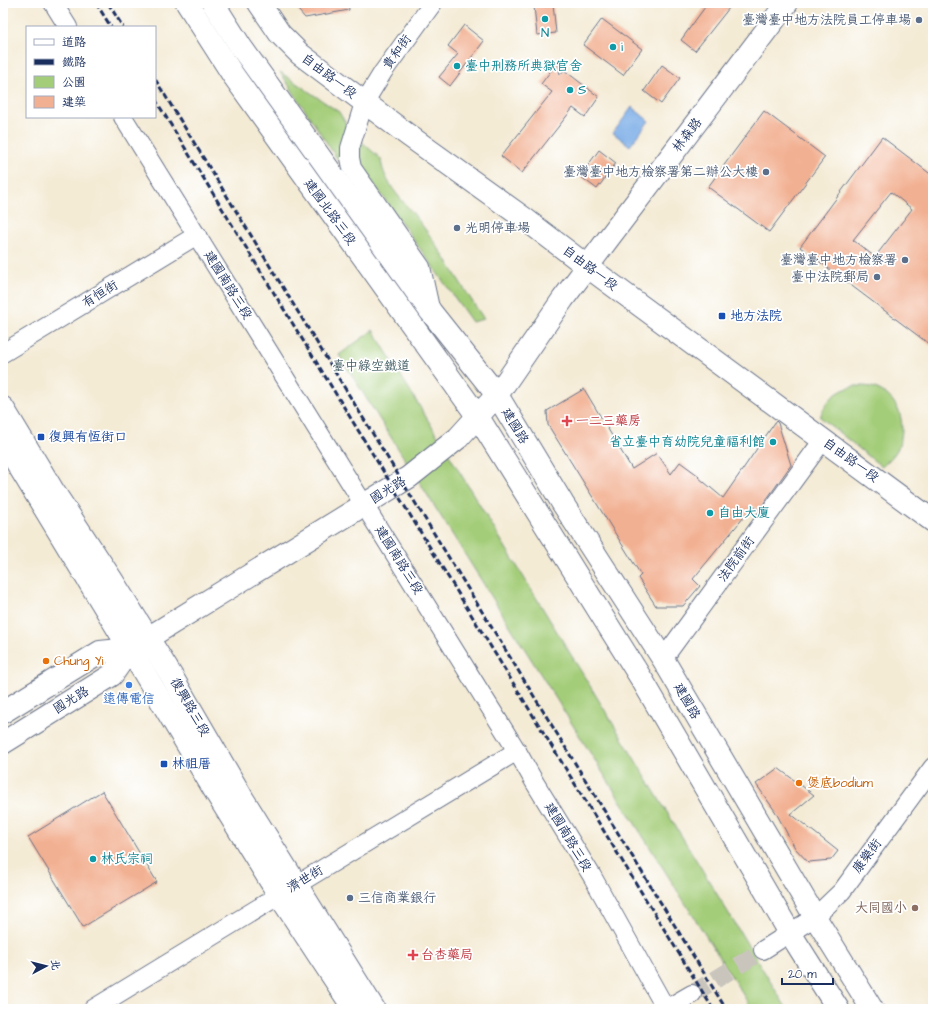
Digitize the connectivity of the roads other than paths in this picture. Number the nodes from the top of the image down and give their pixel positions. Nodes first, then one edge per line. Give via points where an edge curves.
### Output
1 (53, 3) edge
2 (187, 3) edge
3 (213, 3) edge
4 (259, 3) edge
5 (433, 3) edge
6 (787, 3) edge
7 (67, 26) edge
8 (364, 103) junction
9 (124, 118) edge
10 (197, 235) junction
11 (588, 267) junction
12 (432, 312) junction
13 (3, 353) edge
14 (497, 395) junction
15 (3, 408) edge
16 (478, 417) junction
17 (3, 440) edge
18 (823, 440) junction
19 (364, 504) junction
20 (933, 521) edge
21 (139, 643) junction
22 (663, 659) junction
23 (3, 712) edge
24 (3, 743) edge
25 (517, 751) junction
26 (933, 767) edge
27 (287, 890) junction
28 (815, 917) junction
29 (790, 933) junction
30 (762, 950) tunnel mouth
31 (692, 994) tunnel mouth
32 (93, 1009) edge
33 (354, 1009) edge
34 (374, 1009) edge
35 (666, 1009) edge
36 (838, 1009) edge
37 (872, 1009) edge

1 - 7 street
2 - 16 street, 建國北路三段 via 232,75
3 - 12 street, 建國北路三段 via 241,47
4 - 8 street, 自由路一段 via 280,34 300,54
5 - 8 street, 貴和街
6 - 11 street, 林森路
8 - 11 street, 自由路一段 via 526,219
8 - 12 street, 貴和街 via 350,148 352,168 420,267
9 - 10 street, 建國南路三段
10 - 13 street, 有恒街
10 - 19 street, 建國南路三段
11 - 14 street, 國光路
11 - 18 street, 自由路一段
12 - 14 street, 建國北路三段
14 - 16 street, 國光路
14 - 22 street, 建國路 via 562,504
15 - 21 street, 復興路三段 via 112,580
16 - 19 street, 國光路 via 458,438 409,477
16 - 29 street, 建國路 via 644,683
17 - 21 street, 復興路三段
18 - 20 street, 自由路一段
18 - 22 street, 法院前街
19 - 21 street, 國光路
19 - 25 street, 建國南路三段
21 - 23 street, 國光路 via 100,652
21 - 24 street, 國光路 via 112,675
21 - 27 street, 復興路三段 via 215,791
22 - 28 street, 建國路
25 - 27 street, 濟世街
25 - 35 street, 建國南路三段 via 592,876
26 - 28 street, 康樂街 via 842,891
27 - 32 street, 濟世街
27 - 33 street, 復興路三段
27 - 34 street, 復興路三段
28 - 29 street, 康樂街
28 - 37 street, 建國路
29 - 30 street, 康樂街
29 - 36 street, 建國路
31 - 35 street

